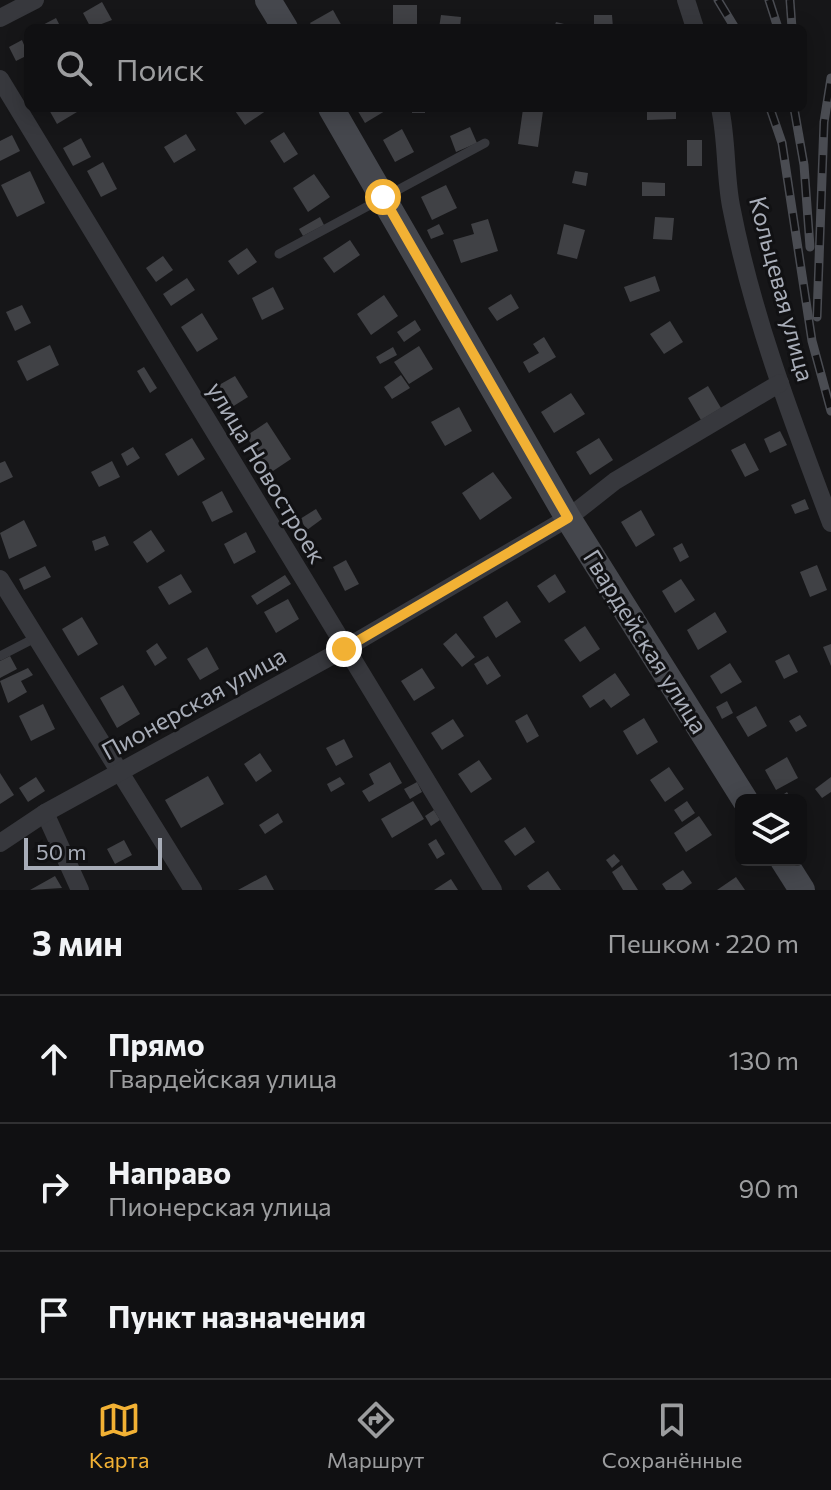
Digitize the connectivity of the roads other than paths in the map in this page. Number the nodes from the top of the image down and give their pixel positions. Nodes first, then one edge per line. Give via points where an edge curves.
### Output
1 (35, 0) edge
2 (268, 0) edge
3 (686, 0) edge
4 (0, 18) edge
5 (283, 24) edge
6 (694, 24) edge
7 (0, 79) edge
8 (333, 112) edge
9 (720, 112) edge
10 (485, 143) dead end
11 (383, 197) junction
12 (279, 254) dead end
13 (780, 383) junction
14 (568, 518) junction
15 (831, 523) edge
16 (0, 579) edge
17 (37, 637) junction
18 (344, 649) junction
19 (0, 656) edge
20 (118, 774) junction
21 (741, 794) edge
22 (45, 813) junction
23 (0, 843) edge
24 (787, 866) edge
25 (80, 890) edge
26 (193, 890) edge
27 (493, 890) edge
28 (802, 890) edge

1 - 4 street
2 - 5 main road
3 - 6 street
7 - 18 street, улица Новостроек
8 - 11 main road, Гвардейская улица
9 - 13 street, Кольцевая улица via 731,204
10 - 11 lane
11 - 12 lane
11 - 14 main road, Гвардейская улица
13 - 14 street, Пионерская улица via 615,481
13 - 15 street, Кольцевая улица
14 - 18 street, Пионерская улица
14 - 21 main road, Гвардейская улица
16 - 17 street
17 - 19 lane
17 - 20 street
18 - 20 street, Пионерская улица
18 - 27 street, улица Новостроек
20 - 22 street, Пионерская улица
20 - 26 street
22 - 23 street, Пионерская улица
22 - 25 street
24 - 28 main road

